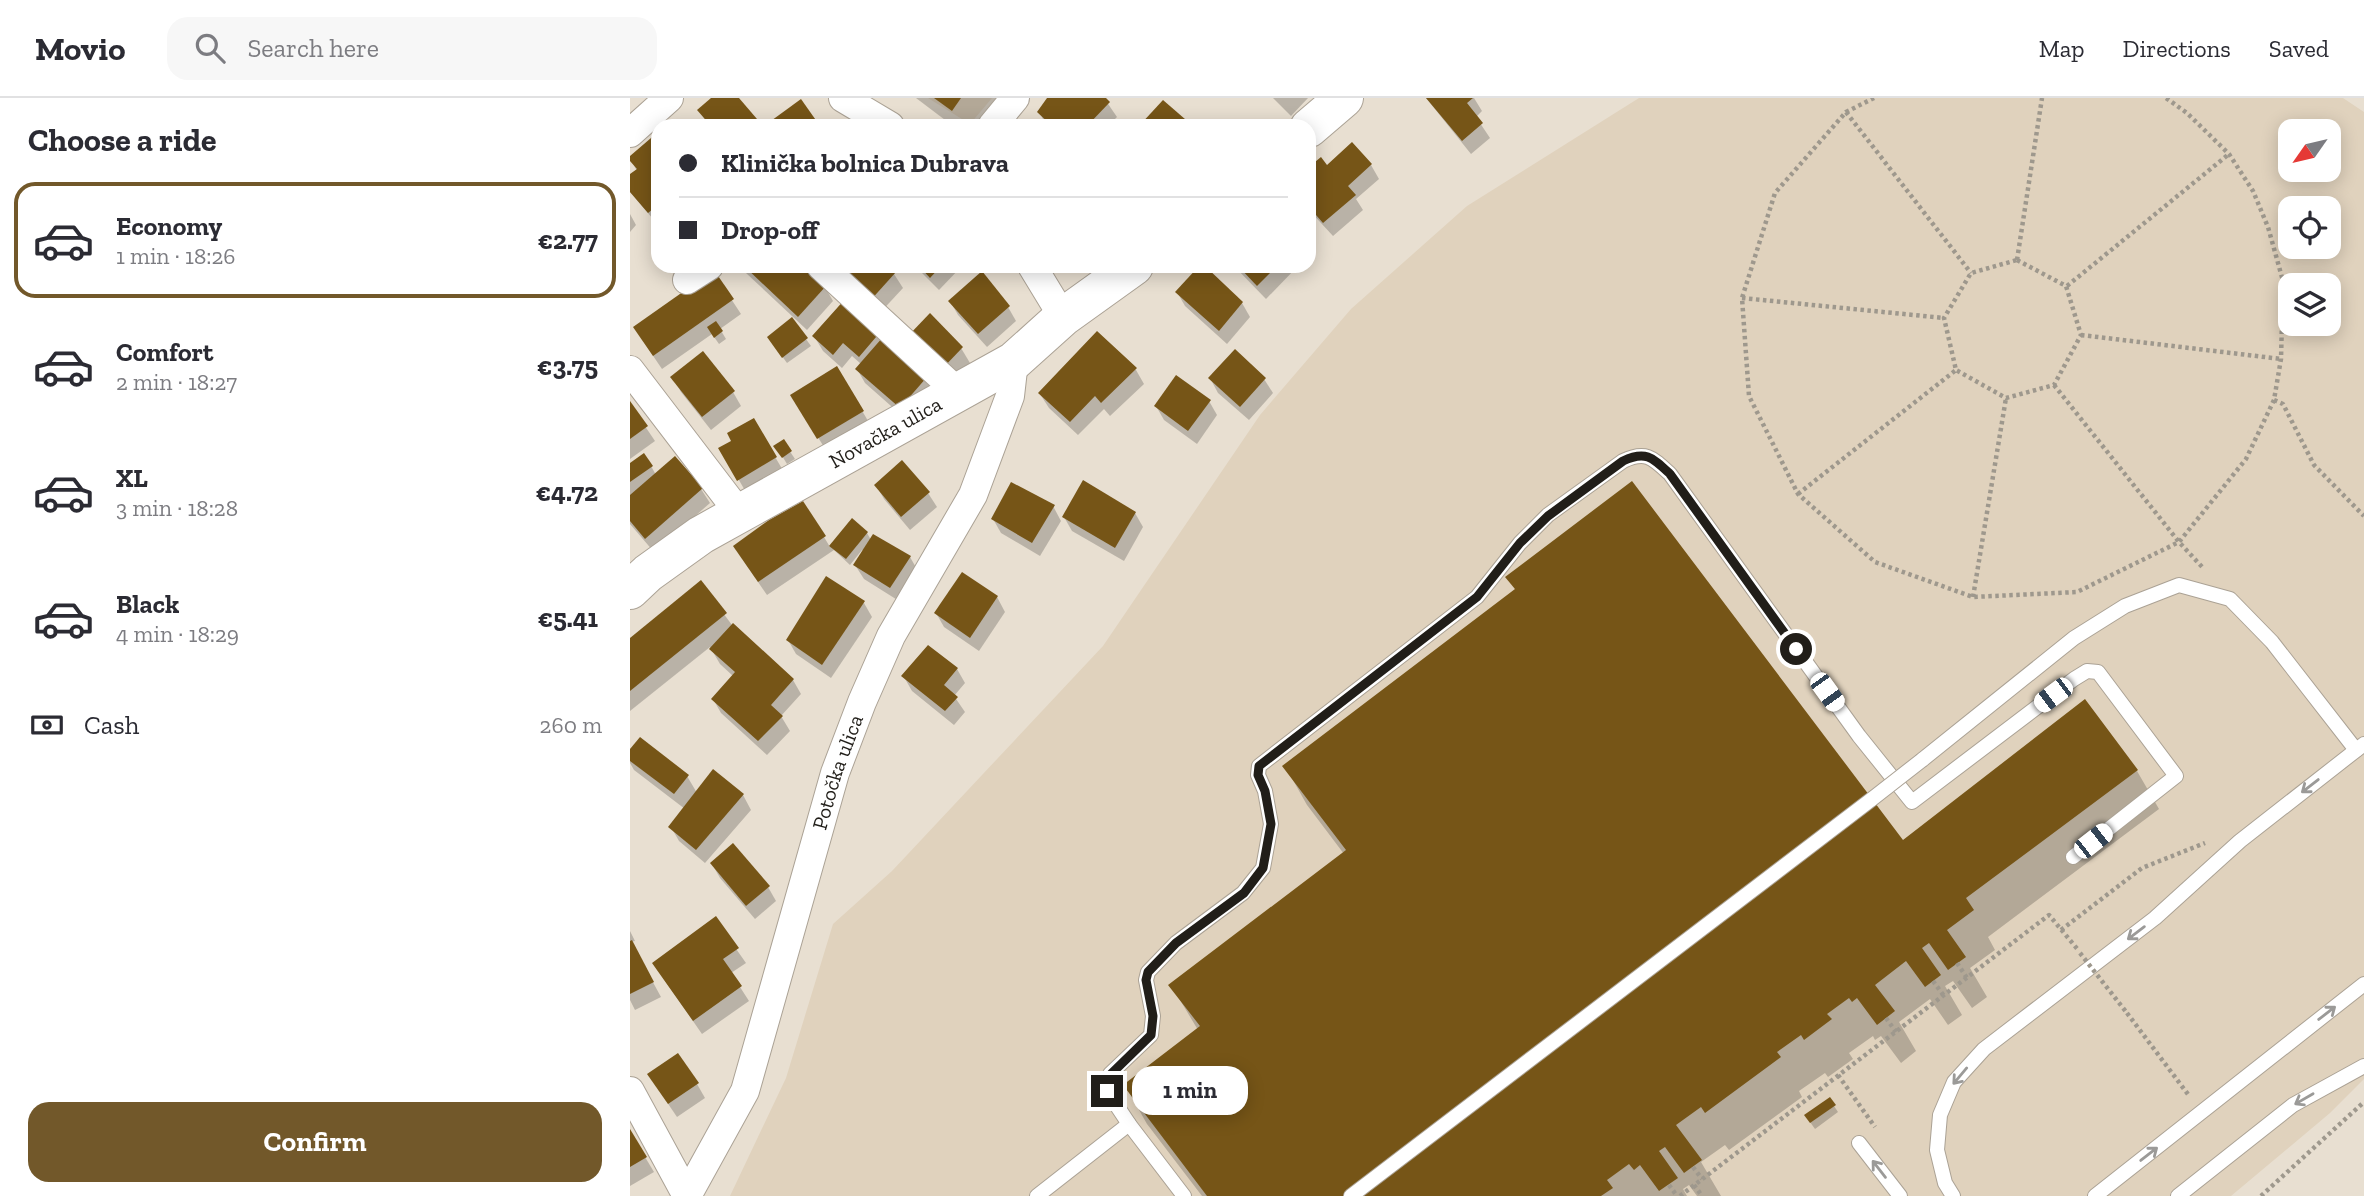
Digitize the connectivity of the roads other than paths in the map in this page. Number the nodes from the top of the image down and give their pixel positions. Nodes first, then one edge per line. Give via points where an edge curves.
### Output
1 (669, 98) edge
2 (843, 98) edge
3 (1015, 98) edge
4 (1344, 98) edge
5 (878, 119) edge
6 (998, 119) edge
7 (1316, 122) edge
8 (630, 133) edge
9 (829, 273) edge
10 (1036, 273) edge
11 (1124, 273) edge
12 (1063, 317) junction
13 (1014, 361) junction
14 (630, 370) edge
15 (952, 394) junction
16 (740, 514) junction
17 (630, 590) edge
18 (2360, 747) edge
19 (2073, 857) dead end
20 (2364, 984) edge
21 (2364, 1066) edge
22 (630, 1091) edge
23 (1129, 1124) junction
24 (1859, 1143) dead end
25 (687, 1196) edge
26 (1037, 1196) edge
27 (1184, 1196) edge
28 (1351, 1196) edge
29 (1900, 1196) edge
30 (1953, 1196) edge
31 (2095, 1196) edge
32 (2178, 1196) edge

1 - 8 street
2 - 5 street
3 - 6 street
4 - 7 street
9 - 15 street via 947,382
10 - 12 street
11 - 12 street, Novačka ulica
12 - 13 street, Novačka ulica
13 - 15 street, Novačka ulica
13 - 25 street, Potočka ulica via 1010,396 973,495 891,636 862,702 835,773 745,1091
14 - 16 street
15 - 16 street, Novačka ulica
16 - 17 street, Novačka ulica via 701,535
18 - 28 lane, bridge via 2230,598 2179,585 2126,606 2074,638 1872,799
18 -> 30 lane via 2240,841 2155,918 1984,1049 1954,1082 1940,1115 1937,1150
19 - 23 lane via 2176,776 2098,672 2087,671 2074,679 1912,802 1670,474 1647,456 1636,455 1548,516 1477,597 1259,766 1271,824 1263,868 1244,893 1176,943 1148,972 1151,1035 1111,1074 1107,1091
31 -> 20 lane
21 -> 32 lane via 2293,1105
22 - 25 street
23 - 26 lane
23 - 27 lane
29 -> 24 lane

